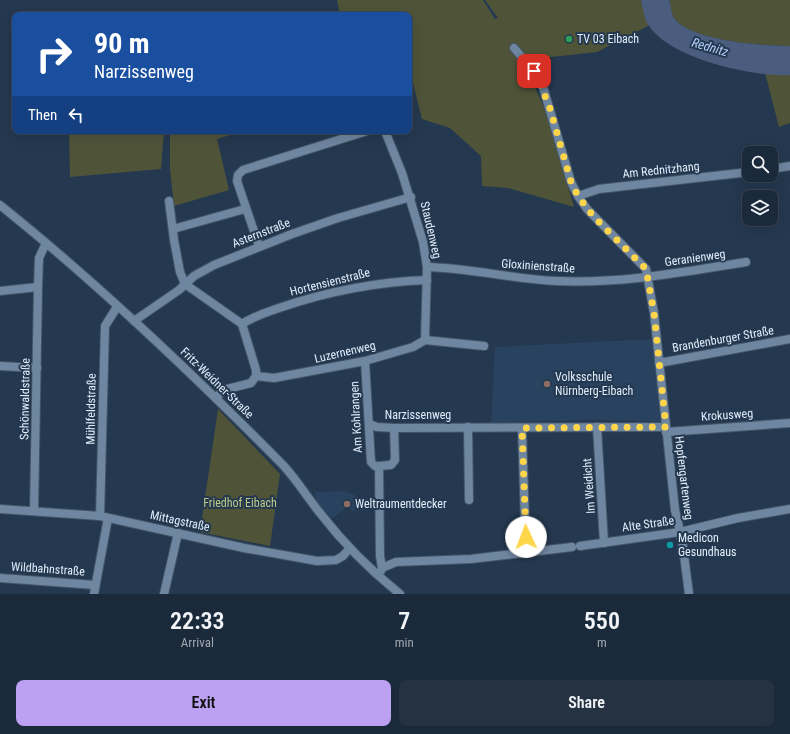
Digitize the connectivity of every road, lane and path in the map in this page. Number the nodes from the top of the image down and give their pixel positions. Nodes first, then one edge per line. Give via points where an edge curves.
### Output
1 (514, 48) dead end
2 (357, 134) edge
3 (386, 134) edge
4 (790, 166) edge
5 (778, 168) edge
6 (742, 173) edge
7 (578, 196) junction
8 (410, 197) junction
9 (169, 201) dead end
10 (0, 205) edge
11 (245, 209) junction
12 (173, 229) junction
13 (46, 243) junction
14 (259, 246) junction
15 (746, 262) dead end
16 (427, 267) junction
17 (648, 277) junction
18 (427, 280) junction
19 (184, 284) junction
20 (38, 287) junction
21 (0, 291) edge
22 (117, 306) junction
23 (134, 321) junction
24 (242, 324) junction
25 (790, 339) edge
26 (425, 340) junction
27 (484, 346) dead end
28 (365, 361) junction
29 (659, 363) junction
30 (0, 366) edge
31 (37, 368) junction
32 (256, 376) junction
33 (216, 398) junction
34 (790, 423) edge
35 (369, 424) junction
36 (468, 427) junction
37 (597, 427) junction
38 (394, 428) junction
39 (522, 428) junction
40 (666, 430) junction
41 (379, 466) junction
42 (469, 500) dead end
43 (0, 509) edge
44 (790, 509) edge
45 (34, 511) junction
46 (104, 517) junction
47 (680, 532) junction
48 (178, 533) junction
49 (604, 543) junction
50 (349, 549) junction
51 (526, 553) junction
52 (382, 568) junction
53 (378, 576) junction
54 (0, 578) edge
55 (95, 585) junction
56 (94, 594) edge
57 (164, 594) edge
58 (400, 594) edge
59 (689, 594) edge

1 - 7 street, Hopfengartenweg via 534,71 543,87 571,182
2 - 11 street via 243,170 237,181
3 - 8 street, Staudenweg
4 - 5 street
6 - 7 street, Am Rednitzhang via 599,189
7 - 17 street, Hopfengartenweg via 594,217 646,269
8 - 14 street, Asternstraße via 338,218
8 - 16 street, Staudenweg via 418,220
9 - 12 street
10 - 13 street, Fritz-Weidner-Straße
11 - 12 street
11 - 14 street
12 - 19 street
13 - 20 street, Schönwaldstraße via 39,258
13 - 22 street, Fritz-Weidner-Straße
14 - 19 street, Asternstraße via 214,265
15 - 17 street, Geranienweg
16 - 17 street, Gloxinienstraße via 450,267 500,276 556,281
16 - 18 street, Staudenweg
17 - 29 street, Hopfengartenweg
18 - 24 street, Hortensienstraße via 375,283 335,292 269,311
18 - 26 street, Staudenweg
19 - 23 street, Asternstraße
19 - 24 street
20 - 21 street
20 - 31 street, Schönwaldstraße
22 - 23 street, Fritz-Weidner-Straße
22 - 46 street, Mühlfeldstraße via 105,326
23 - 33 street, Fritz-Weidner-Straße
24 - 32 street
25 - 29 street, Brandenburger Straße
26 - 27 street
26 - 28 street, Luzernenweg via 413,347
28 - 32 street, Luzernenweg via 274,378
28 - 35 street, Am Kohlrangen
29 - 40 street, Hopfengartenweg
30 - 31 street
31 - 45 street, Schönwaldstraße
32 - 33 street via 252,383 223,390
33 - 50 street, Fritz-Weidner-Straße via 291,474
34 - 40 street, Krokusweg
35 - 38 street, Narzissenweg
35 - 41 street, Am Kohlrangen via 371,462
36 - 38 street, Narzissenweg
36 - 39 street, Narzissenweg
36 - 42 street, Narzissenweg
37 - 39 street, Narzissenweg
37 - 40 street, Narzissenweg
37 - 49 street, Im Weidicht
38 - 41 street via 394,464
39 - 51 street
40 - 47 street, Hopfengartenweg
41 - 52 street
43 - 45 street, Mittagstraße
44 - 47 street, Alte Straße
45 - 46 street, Mittagstraße
46 - 48 street, Mittagstraße
46 - 55 street, Mühlfeldstraße
47 - 49 street, Alte Straße
47 - 59 street, Hopfengartenweg
48 - 50 street, Mittagstraße via 317,561 336,560 344,556
48 - 57 street
49 - 51 street, Alte Straße
50 - 53 street, Fritz-Weidner-Straße
51 - 52 street, Alte Straße via 471,559 396,562
52 - 53 street
53 - 58 street, Fritz-Weidner-Straße
54 - 55 street, Wildbahnstraße
55 - 56 street, Mühlfeldstraße

